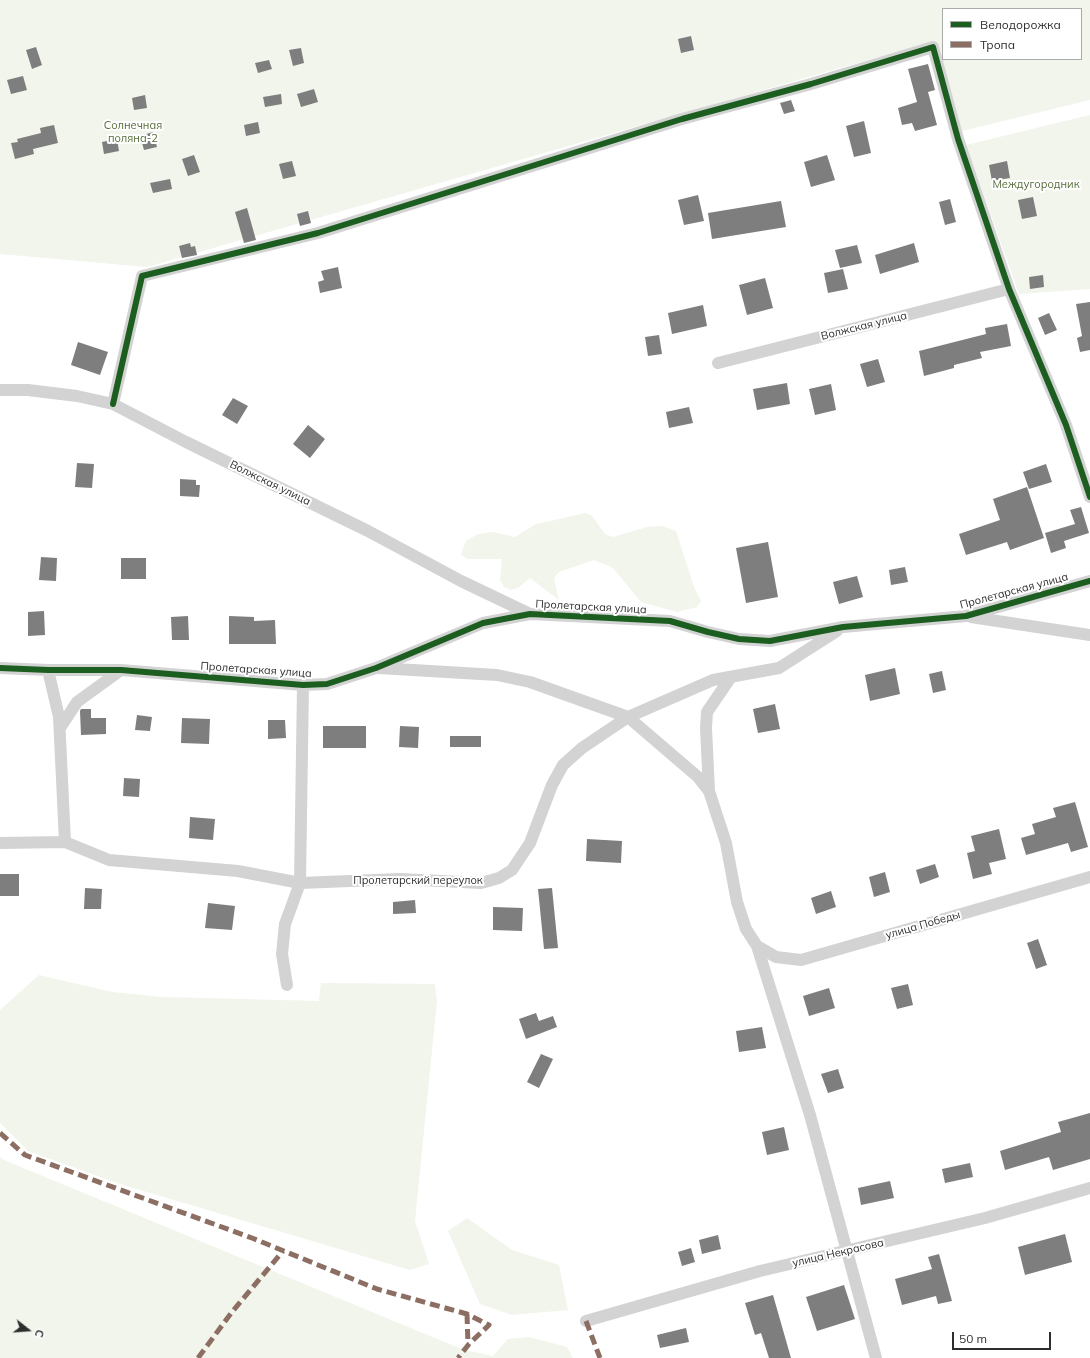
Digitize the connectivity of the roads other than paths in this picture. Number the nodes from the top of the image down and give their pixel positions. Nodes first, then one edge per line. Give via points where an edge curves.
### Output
1 (1009, 289) junction
2 (718, 363) dead end
3 (0, 390) edge
4 (113, 404) junction
5 (1090, 497) edge
6 (1090, 581) edge
7 (530, 614) junction
8 (966, 616) junction
9 (843, 627) junction
10 (1090, 635) edge
11 (0, 668) edge
12 (376, 668) junction
13 (48, 670) junction
14 (120, 670) junction
15 (730, 677) junction
16 (303, 685) junction
17 (628, 717) junction
18 (60, 728) junction
19 (709, 791) junction
20 (66, 842) junction
21 (0, 843) edge
22 (1090, 877) edge
23 (300, 883) junction
24 (757, 946) junction
25 (287, 985) dead end
26 (1090, 1188) edge
27 (847, 1251) junction
28 (586, 1321) dead end
29 (876, 1358) edge

1 - 2 street, Волжская улица
1 - 4 street via 958,138 933,47 682,119 318,232 142,276
1 - 5 street via 1066,425
3 - 4 street, Волжская улица via 28,390 77,396
4 - 7 street, Волжская улица
6 - 8 street, Пролетарская улица
7 - 9 street, Пролетарская улица via 670,620 739,639 770,641
7 - 12 street, Пролетарская улица via 483,623
8 - 9 street, Пролетарская улица
8 - 10 street
9 - 15 street, Пролетарский переулок via 779,668
11 - 13 street, Пролетарская улица
12 - 16 street, Пролетарская улица via 327,684
12 - 17 street via 497,675 530,682
13 - 14 street, Пролетарская улица
13 - 18 street
14 - 16 street, Пролетарская улица
14 - 18 street via 76,702
15 - 17 street, Пролетарский переулок via 712,680
15 - 19 street via 707,712
16 - 23 street
17 - 19 street via 698,777
17 - 23 street, Пролетарский переулок via 582,748 563,765 552,785 530,844 512,870 498,878 481,884 400,879
18 - 20 street
19 - 24 street via 726,843 737,902 746,928
20 - 21 street
20 - 23 street, Пролетарский переулок via 109,860 238,871
22 - 24 street, улица Победы via 801,960 776,957
23 - 25 street via 285,924 282,954
24 - 27 street via 810,1115
26 - 27 street, улица Некрасова via 985,1218
27 - 28 street, улица Некрасова via 760,1271
27 - 29 street

